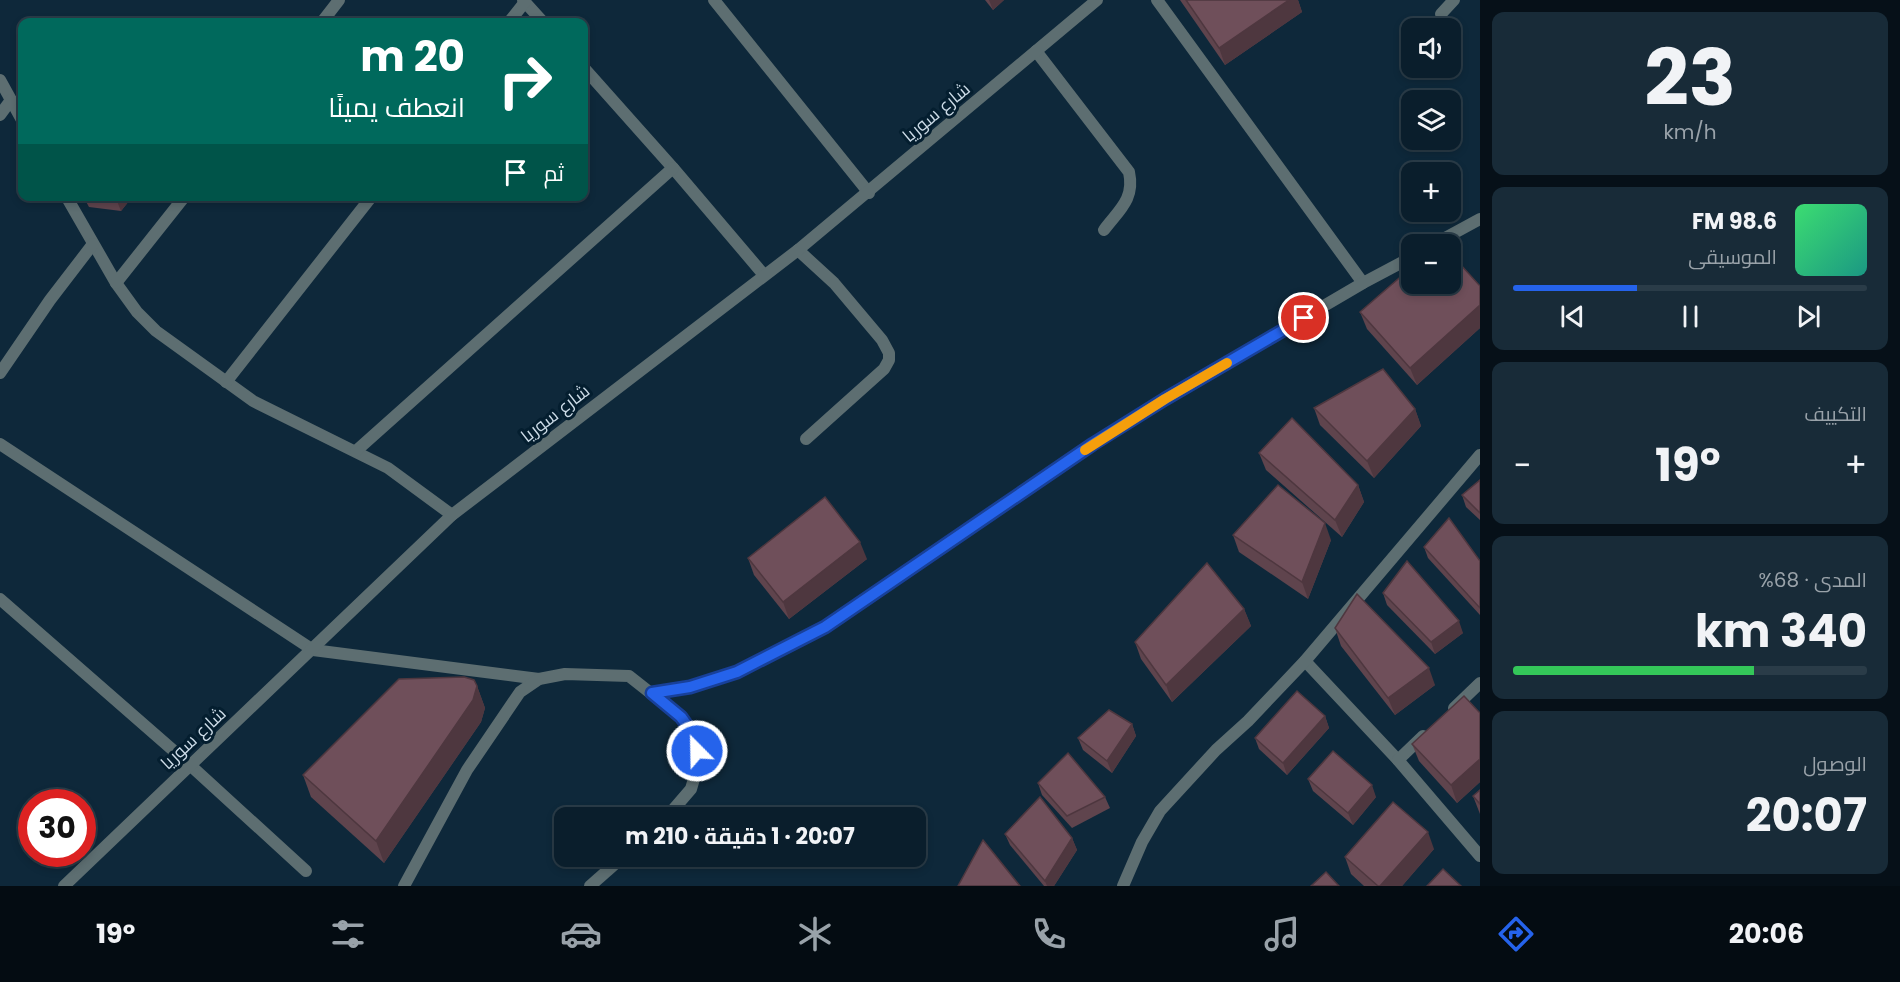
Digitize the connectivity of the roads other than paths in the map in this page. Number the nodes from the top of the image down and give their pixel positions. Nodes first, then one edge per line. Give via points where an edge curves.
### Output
1 (339, 0) edge
2 (714, 0) edge
3 (1097, 0) edge
4 (1157, 0) edge
5 (1454, 0) edge
6 (524, 1) edge
7 (1441, 14) dead end
8 (325, 18) edge
9 (512, 18) edge
10 (539, 18) edge
11 (1036, 51) junction
12 (588, 72) edge
13 (0, 80) edge
14 (11, 100) junction
15 (18, 113) edge
16 (0, 115) edge
17 (673, 168) junction
18 (868, 193) junction
19 (69, 201) edge
20 (181, 201) edge
21 (368, 201) edge
22 (1480, 219) edge
23 (1104, 230) dead end
24 (1452, 234) edge
25 (93, 243) junction
26 (798, 250) junction
27 (1401, 263) edge
28 (764, 275) junction
29 (1363, 283) junction
30 (116, 284) junction
31 (2, 367) edge
32 (226, 382) junction
33 (806, 439) dead end
34 (0, 444) edge
35 (356, 451) junction
36 (1480, 455) edge
37 (452, 515) junction
38 (0, 599) edge
39 (313, 650) junction
40 (1305, 661) junction
41 (539, 679) junction
42 (1480, 683) edge
43 (652, 693) junction
44 (1447, 714) edge
45 (1431, 729) edge
46 (1398, 759) junction
47 (190, 765) junction
48 (675, 807) edge
49 (1480, 856) edge
50 (612, 867) edge
51 (306, 871) dead end
52 (64, 886) edge
53 (404, 886) edge
54 (590, 886) edge
55 (1123, 886) edge

1 - 8 street
2 - 18 street
3 - 11 street, شارع سوريا
4 - 29 street
5 - 7 street
6 - 9 street
6 - 10 street
11 - 18 street, شارع سوريا
11 - 23 street via 1130,172 1132,186 1128,199
12 - 17 street
13 - 14 street
14 - 15 street
14 - 16 street
17 - 28 street
17 - 35 street
18 - 26 street, شارع سوريا
19 - 25 street
20 - 30 street
21 - 32 street
22 - 24 street
25 - 30 street
25 - 31 street
26 - 28 street, شارع سوريا
26 - 33 street via 834,283 889,353 884,369
27 - 29 street
28 - 37 street, شارع سوريا
29 - 43 street via 1093,444 825,627 737,672 690,687
30 - 32 street via 156,331
32 - 35 street via 301,426
34 - 39 street
35 - 37 street via 388,468
36 - 40 street
37 - 39 street, شارع سوريا
38 - 47 street
39 - 41 street
39 - 47 street, شارع سوريا
40 - 46 street
40 - 55 street via 1160,811
41 - 43 street via 590,673 629,676
41 - 53 street via 520,692 467,770
42 - 44 street
43 - 48 street via 681,717 691,731 697,751 698,765 691,789
45 - 46 street
46 - 49 street
47 - 51 street
47 - 52 street, شارع سوريا
50 - 54 street

